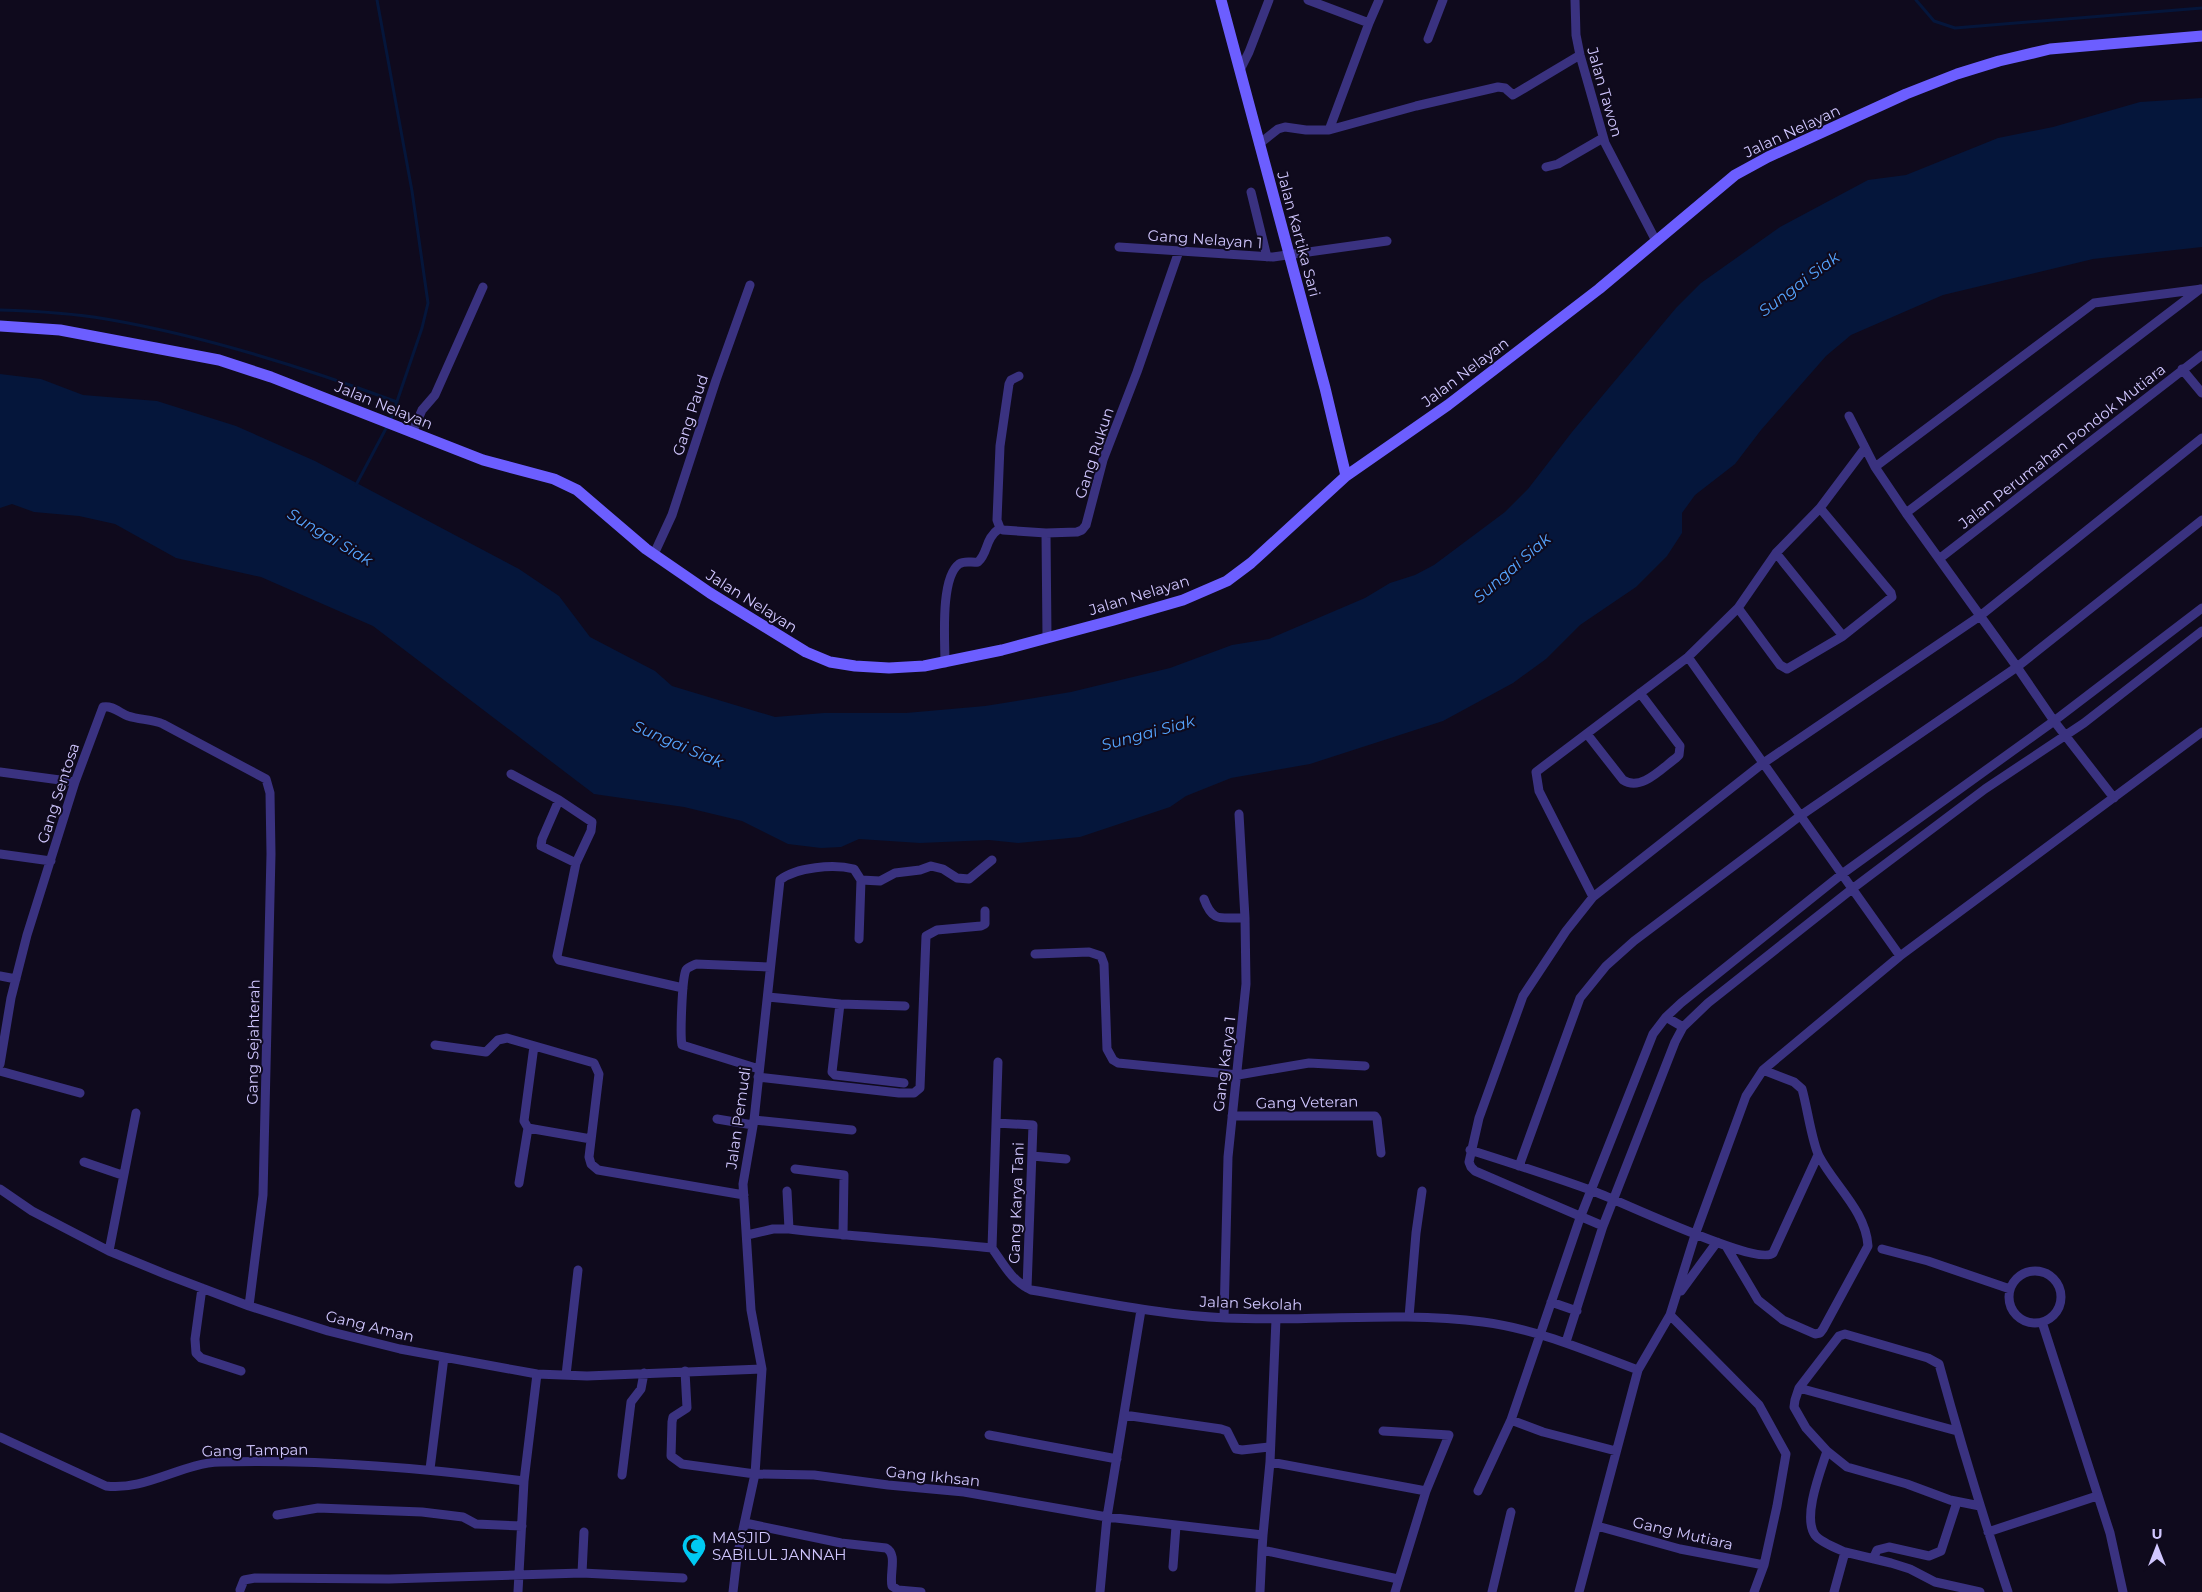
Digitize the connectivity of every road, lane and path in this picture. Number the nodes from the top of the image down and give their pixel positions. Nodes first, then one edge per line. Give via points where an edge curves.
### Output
1 (1221, 0) edge
2 (1268, 0) edge
3 (1308, 0) edge
4 (1378, 0) edge
5 (1442, 0) edge
6 (1575, 0) edge
7 (1369, 23) junction
8 (2202, 36) edge
9 (1428, 39) dead end
10 (1580, 55) junction
11 (1240, 70) junction
12 (1329, 130) junction
13 (1603, 138) junction
14 (1259, 144) junction
15 (1546, 166) dead end
16 (1251, 192) dead end
17 (1387, 241) dead end
18 (1656, 241) junction
19 (1119, 247) dead end
20 (1179, 251) junction
21 (1286, 256) junction
22 (1270, 257) junction
23 (750, 285) dead end
24 (483, 287) dead end
25 (2201, 289) edge
26 (0, 326) edge
27 (2202, 355) edge
28 (2182, 369) junction
29 (1019, 376) dead end
30 (2202, 393) edge
31 (1849, 416) dead end
32 (412, 433) junction
33 (2202, 438) edge
34 (1865, 448) junction
35 (1875, 467) junction
36 (1346, 476) junction
37 (1820, 508) junction
38 (1906, 513) junction
39 (2202, 520) edge
40 (1000, 528) junction
41 (1046, 533) junction
42 (1776, 553) junction
43 (654, 554) junction
44 (1939, 559) junction
45 (1738, 608) junction
46 (2202, 608) edge
47 (1980, 616) junction
48 (2202, 631) edge
49 (1843, 636) junction
50 (1047, 637) junction
51 (1688, 657) junction
52 (946, 663) junction
53 (2017, 667) junction
54 (1640, 694) junction
55 (2054, 721) junction
56 (2202, 732) edge
57 (1587, 734) junction
58 (2066, 736) junction
59 (1762, 764) junction
60 (0, 772) edge
61 (511, 774) dead end
62 (266, 779) joint
63 (75, 782) junction
64 (2114, 798) junction
65 (560, 800) junction
66 (1239, 814) dead end
67 (1800, 816) junction
68 (0, 854) edge
69 (992, 860) dead end
70 (51, 861) junction
71 (576, 863) junction
72 (1842, 874) junction
73 (861, 880) junction
74 (1852, 889) junction
75 (1594, 897) junction
76 (1204, 899) dead end
77 (985, 911) dead end
78 (1245, 918) junction
79 (859, 939) dead end
80 (1035, 954) dead end
81 (1900, 956) junction
82 (770, 967) junction
83 (0, 976) edge
84 (16, 979) junction
85 (683, 988) junction
86 (768, 997) junction
87 (840, 1004) junction
88 (905, 1006) dead end
89 (1666, 1017) junction
90 (1683, 1027) junction
91 (434, 1045) dead end
92 (534, 1046) junction
93 (998, 1062) dead end
94 (0, 1064) edge
95 (1364, 1066) dead end
96 (0, 1070) edge
97 (1763, 1070) junction
98 (759, 1073) junction
99 (1238, 1075) junction
100 (904, 1083) dead end
101 (80, 1094) dead end
102 (136, 1113) dead end
103 (1232, 1116) junction
104 (718, 1119) dead end
105 (753, 1122) junction
106 (996, 1123) junction
107 (528, 1128) junction
108 (852, 1130) dead end
109 (591, 1139) junction
110 (1470, 1150) junction
111 (1381, 1153) dead end
112 (1818, 1155) junction
113 (1032, 1156) junction
114 (1066, 1159) dead end
115 (84, 1162) dead end
116 (1519, 1166) junction
117 (796, 1169) dead end
118 (122, 1175) junction
119 (519, 1183) dead end
120 (0, 1189) edge
121 (787, 1191) dead end
122 (1422, 1191) dead end
123 (1592, 1191) junction
124 (744, 1195) junction
125 (1615, 1200) junction
126 (1580, 1218) junction
127 (1603, 1226) junction
128 (789, 1228) junction
129 (747, 1235) junction
130 (843, 1235) junction
131 (1695, 1235) junction
132 (1722, 1244) junction
133 (992, 1248) junction
134 (1882, 1249) dead end
135 (109, 1251) junction
136 (578, 1270) dead end
137 (202, 1288) junction
138 (1027, 1288) junction
139 (2010, 1289) junction
140 (1677, 1297) junction
141 (1551, 1302) junction
142 (249, 1306) junction
143 (1141, 1310) junction
144 (1577, 1311) junction
145 (1670, 1315) junction
146 (1409, 1317) junction
147 (1224, 1318) junction
148 (1276, 1319) junction
149 (2042, 1322) junction
150 (1541, 1333) junction
151 (1566, 1342) junction
152 (444, 1357) junction
153 (762, 1369) junction
154 (1638, 1370) junction
155 (241, 1371) dead end
156 (685, 1371) junction
157 (644, 1372) junction
158 (536, 1374) junction
159 (566, 1374) junction
160 (1799, 1388) junction
161 (1124, 1415) junction
162 (1511, 1420) junction
163 (1383, 1431) dead end
164 (1957, 1431) junction
165 (989, 1435) dead end
166 (0, 1437) edge
167 (1269, 1447) junction
168 (1616, 1451) junction
169 (1827, 1452) junction
170 (1117, 1459) junction
171 (1270, 1462) junction
172 (430, 1469) junction
173 (755, 1474) junction
174 (622, 1475) dead end
175 (524, 1481) junction
176 (1426, 1491) junction
177 (1478, 1491) dead end
178 (2097, 1496) junction
179 (1958, 1502) junction
180 (1980, 1506) junction
181 (1511, 1512) dead end
182 (277, 1516) dead end
183 (1106, 1516) junction
184 (745, 1523) junction
185 (522, 1526) junction
186 (1176, 1526) junction
187 (1597, 1526) junction
188 (584, 1532) dead end
189 (1988, 1532) junction
190 (1263, 1535) junction
191 (1262, 1550) junction
192 (1845, 1552) junction
193 (1873, 1559) junction
194 (1764, 1565) junction
195 (1173, 1567) dead end
196 (582, 1573) junction
197 (519, 1574) junction
198 (683, 1578) dead end
199 (1398, 1579) junction
200 (240, 1590) dead end
201 (518, 1592) edge
202 (733, 1592) edge
203 (921, 1592) edge
204 (1100, 1592) edge
205 (1260, 1592) edge
206 (1395, 1592) edge
207 (1492, 1592) edge
208 (1579, 1592) edge
209 (1754, 1592) edge
210 (1834, 1592) edge
211 (1980, 1592) edge
212 (2008, 1592) edge
213 (2123, 1592) edge

1 - 11 main road, Jalan Kartika Sari
2 - 11 street
3 - 7 street
4 - 7 street
5 - 9 street
6 - 10 street, Jalan Tawon
7 - 12 street
8 - 18 main road, Jalan Nelayan via 2050,49 1957,74 1756,163 1735,175
10 - 12 street via 1513,95 1505,88 1498,88
10 - 13 street, Jalan Tawon
11 - 14 main road, Jalan Kartika Sari
12 - 14 street via 1285,127
13 - 15 street via 1558,164
13 - 18 street, Jalan Tawon
14 - 21 main road, Jalan Kartika Sari
16 - 22 street
17 - 21 street, Gang Nelayan 1
18 - 36 main road, Jalan Nelayan via 1448,405
19 - 20 street, Gang Nelayan 1
20 - 22 street, Gang Nelayan 1
20 - 41 street, Gang Rukun via 1108,447 1086,525 1077,532
21 - 22 street, Gang Nelayan 1
21 - 36 main road, Jalan Kartika Sari via 1325,388
23 - 43 street, Gang Paud via 672,515
24 - 32 street via 435,394 422,410
25 - 35 street via 2094,303
25 - 38 street
26 - 32 main road, Jalan Nelayan via 60,330 220,360 272,377
27 - 28 street, Jalan Perumahan Pondok Mutiara
28 - 30 street
28 - 44 street, Jalan Perumahan Pondok Mutiara
29 - 40 street via 1009,384 1000,446 997,520
31 - 34 street
32 - 43 main road, Jalan Nelayan via 483,460 554,479 577,490
33 - 47 street
34 - 35 street
34 - 37 street
35 - 38 street
36 - 50 main road, Jalan Nelayan via 1227,581 1184,600
37 - 42 street
37 - 49 street via 1892,597
38 - 44 street
39 - 53 street
40 - 41 street, Gang Rukun
40 - 52 street via 988,539 981,560 958,565 952,575 946,606
41 - 50 street
42 - 45 street
42 - 49 street
43 - 52 main road, Jalan Nelayan via 781,638 830,662 889,668
44 - 47 street
45 - 49 street via 1780,665 1787,669
45 - 51 street
46 - 55 street
47 - 53 street
47 - 59 street
48 - 58 street
50 - 52 main road, Jalan Nelayan
51 - 54 street
51 - 59 street
53 - 55 street
53 - 67 street
54 - 57 street
54 - 57 street via 1680,746 1676,758 1640,783 1632,784 1623,780
55 - 58 street
55 - 72 street
56 - 64 street
57 - 75 street via 1536,775 1539,791
58 - 64 street
58 - 74 street via 1985,789
59 - 67 street
59 - 75 street
60 - 63 street
61 - 65 street
62 - 63 street, Gang Sentosa via 163,724 130,717 106,706 101,710
62 - 142 street, Gang Sejahterah via 270,793 271,854 263,1195
63 - 70 street, Gang Sentosa
64 - 81 street
65 - 71 street via 592,822
65 - 71 street via 541,846
66 - 78 street, Gang Karya 1
67 - 72 street
67 - 116 street via 1634,941 1606,966 1580,998
68 - 70 street
69 - 73 street via 969,879 957,878 943,868 931,866 895,873 880,881
70 - 84 street, Gang Sentosa
71 - 85 street via 559,960
72 - 74 street
72 - 89 street via 1680,1002
73 - 79 street
73 - 82 street, Jalan Pemudi via 854,870 844,867 796,870 780,880
74 - 81 street
74 - 90 street via 1708,1003
75 - 110 street via 1566,931 1524,996
76 - 78 street via 1209,913 1215,917
77 - 98 street via 985,924 937,930 926,936 920,1088 914,1093 899,1094
78 - 99 street, Gang Karya 1 via 1246,984
80 - 99 street via 1089,952 1102,956 1108,1049 1118,1063
81 - 97 street
82 - 85 street via 696,964 685,972
82 - 86 street, Jalan Pemudi
83 - 84 street
84 - 94 street, Gang Sentosa
85 - 98 street via 682,1045
86 - 87 street
86 - 98 street, Jalan Pemudi
87 - 88 street
87 - 100 street via 832,1072 835,1075
89 - 90 street
89 - 123 street via 1653,1034
90 - 125 street
91 - 92 street via 486,1052 498,1040 507,1038
92 - 107 street via 524,1121
92 - 109 street via 594,1063 598,1069
93 - 106 street, Gang Karya Tani
95 - 99 street via 1309,1063
96 - 101 street
97 - 112 street via 1794,1082 1802,1089
97 - 131 street via 1746,1096
98 - 105 street, Jalan Pemudi
99 - 103 street, Gang Karya 1
102 - 118 street
103 - 111 street, Gang Veteran via 1375,1116
103 - 147 street, Gang Karya 1
104 - 105 street
105 - 108 street
105 - 124 street, Jalan Pemudi via 744,1172
106 - 113 street, Gang Karya Tani via 1033,1125
106 - 133 street, Gang Karya Tani
107 - 109 street
107 - 119 street
109 - 124 street via 588,1157 598,1170
110 - 116 street
110 - 126 street via 1470,1167 1475,1171
112 - 132 street via 1770,1255 1763,1256
112 - 132 street via 1866,1230 1868,1246 1820,1333 1815,1334 1783,1320 1758,1300
113 - 114 street
113 - 138 street, Gang Karya Tani
115 - 118 street
116 - 123 street
117 - 130 street via 844,1175
118 - 135 street
120 - 135 street, Gang Aman via 32,1211
121 - 128 street
122 - 146 street
123 - 125 street
123 - 126 street
124 - 129 street, Jalan Pemudi
125 - 127 street
125 - 131 street
126 - 127 street
126 - 141 street
127 - 144 street
128 - 129 street
128 - 130 street
129 - 153 street, Jalan Pemudi via 751,1310
130 - 133 street
131 - 132 street
131 - 140 street
132 - 140 street
133 - 138 street via 1011,1277
134 - 139 street
135 - 137 street, Gang Aman
136 - 159 street
137 - 142 street, Gang Aman
137 - 155 street via 196,1353 201,1358
138 - 143 street, Jalan Sekolah
139 - 149 street via 2009,1301 2014,1313 2030,1323
139 - 149 street via 2015,1278 2034,1271 2046,1273 2056,1281 2061,1293 2060,1305 2053,1316
140 - 145 street
141 - 144 street
141 - 150 street
142 - 152 street, Gang Aman via 328,1331
143 - 147 street, Jalan Sekolah
143 - 161 street
144 - 151 street
145 - 154 street
145 - 194 street via 1759,1405 1783,1446 1785,1462
146 - 148 street, Jalan Sekolah
146 - 150 street, Jalan Sekolah via 1483,1322
147 - 148 street, Jalan Sekolah
148 - 167 street
149 - 178 street
150 - 151 street, Jalan Sekolah
150 - 162 street
151 - 154 street, Jalan Sekolah
152 - 158 street, Gang Aman
152 - 172 street
153 - 156 street, Gang Aman
153 - 173 street, Jalan Pemudi
154 - 168 street
156 - 157 street, Gang Aman
156 - 173 street, Gang Ikhsan via 687,1408 673,1417 671,1456 682,1464
157 - 159 street, Gang Aman via 587,1376
157 - 174 street via 641,1389 632,1402
158 - 159 street, Gang Aman
158 - 175 street
160 - 164 street
160 - 164 street via 1839,1336 1845,1334 1939,1364
160 - 169 street via 1794,1407 1806,1428
161 - 167 street via 1221,1429 1227,1431 1236,1449
161 - 170 street
162 - 168 street
162 - 177 street
163 - 176 street via 1448,1434
164 - 180 street
165 - 170 street
166 - 172 street, Gang Tampan via 114,1487 194,1464 220,1462
167 - 171 street
168 - 187 street
169 - 179 street via 1847,1467
169 - 192 street via 1815,1488 1810,1526 1815,1536
170 - 183 street
171 - 176 street
171 - 190 street
172 - 175 street, Gang Tampan
173 - 183 street, Gang Ikhsan via 814,1475 964,1492
173 - 184 street, Jalan Pemudi
175 - 185 street
176 - 199 street
178 - 189 street
178 - 213 street via 2110,1533
179 - 180 street
179 - 193 street via 1940,1551 1935,1555 1888,1547 1877,1550
180 - 189 street
181 - 207 street
182 - 185 street via 318,1508 422,1512 463,1517 476,1524
183 - 186 street, Gang Ikhsan
183 - 204 street
184 - 202 street, Jalan Pemudi
184 - 203 street via 841,1543 886,1548 893,1556 892,1586 898,1590
185 - 197 street
186 - 190 street, Gang Ikhsan
186 - 195 street
187 - 194 street, Gang Mutiara via 1680,1549
187 - 208 street
188 - 196 street
189 - 212 street
190 - 191 street
191 - 199 street
191 - 205 street
192 - 193 street
192 - 210 street
193 - 211 street via 1910,1569 1936,1582
194 - 209 street
196 - 197 street
196 - 198 street
197 - 200 street via 389,1579 255,1578 244,1580
197 - 201 street
199 - 206 street

